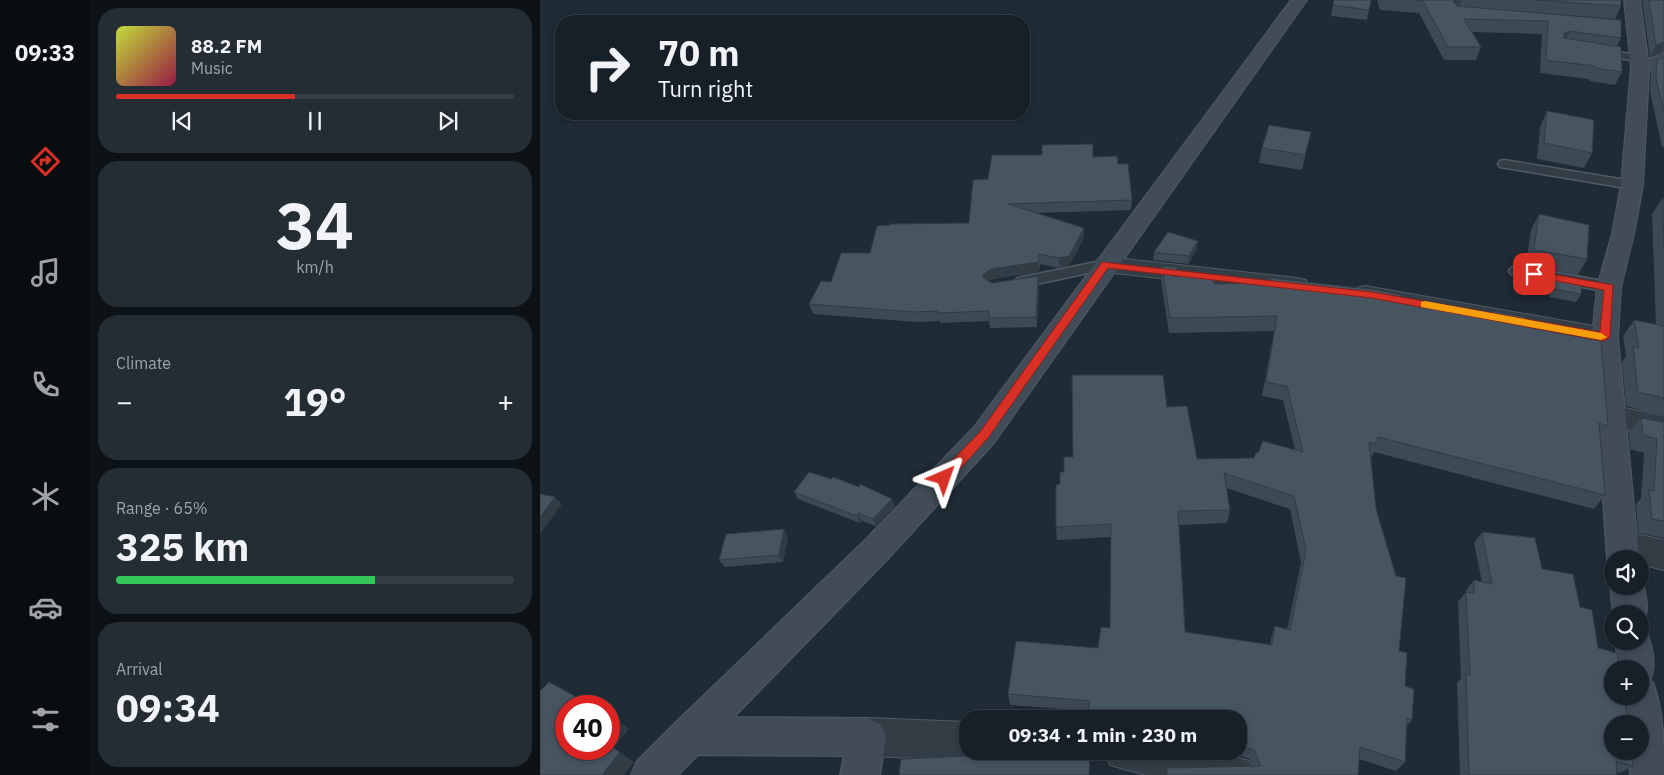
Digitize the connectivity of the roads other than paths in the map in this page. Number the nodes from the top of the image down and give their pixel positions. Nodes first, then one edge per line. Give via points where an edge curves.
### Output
1 (1299, 0) edge
2 (1632, 0) edge
3 (1618, 26) edge
4 (1636, 27) junction
5 (1592, 52) edge
6 (1664, 59) edge
7 (1640, 62) junction
8 (1504, 164) dead end
9 (1632, 185) junction
10 (1106, 265) junction
11 (1516, 271) dead end
12 (1003, 285) edge
13 (1609, 288) junction
14 (1604, 337) junction
15 (1610, 416) junction
16 (1664, 427) edge
17 (1623, 550) edge
18 (1649, 554) edge
19 (1664, 555) edge
20 (1641, 705) edge
21 (688, 736) junction
22 (867, 737) junction
23 (959, 741) edge
24 (1166, 760) edge
25 (651, 775) edge
26 (860, 775) edge
27 (1235, 775) edge
28 (1650, 775) edge

1 - 10 street
2 - 4 street
3 - 4 street
4 - 7 street
5 - 7 lane
6 - 7 street
7 - 9 street
8 - 9 lane
9 - 13 street
10 - 12 lane
10 - 14 street via 1334,290
10 - 21 street via 984,435 876,550
11 - 13 lane
13 - 14 street
14 - 15 street
15 - 16 street
15 - 17 street
18 - 19 street
20 - 28 street
21 - 22 street
21 - 25 street
22 - 23 street
22 - 26 street
24 - 27 street

